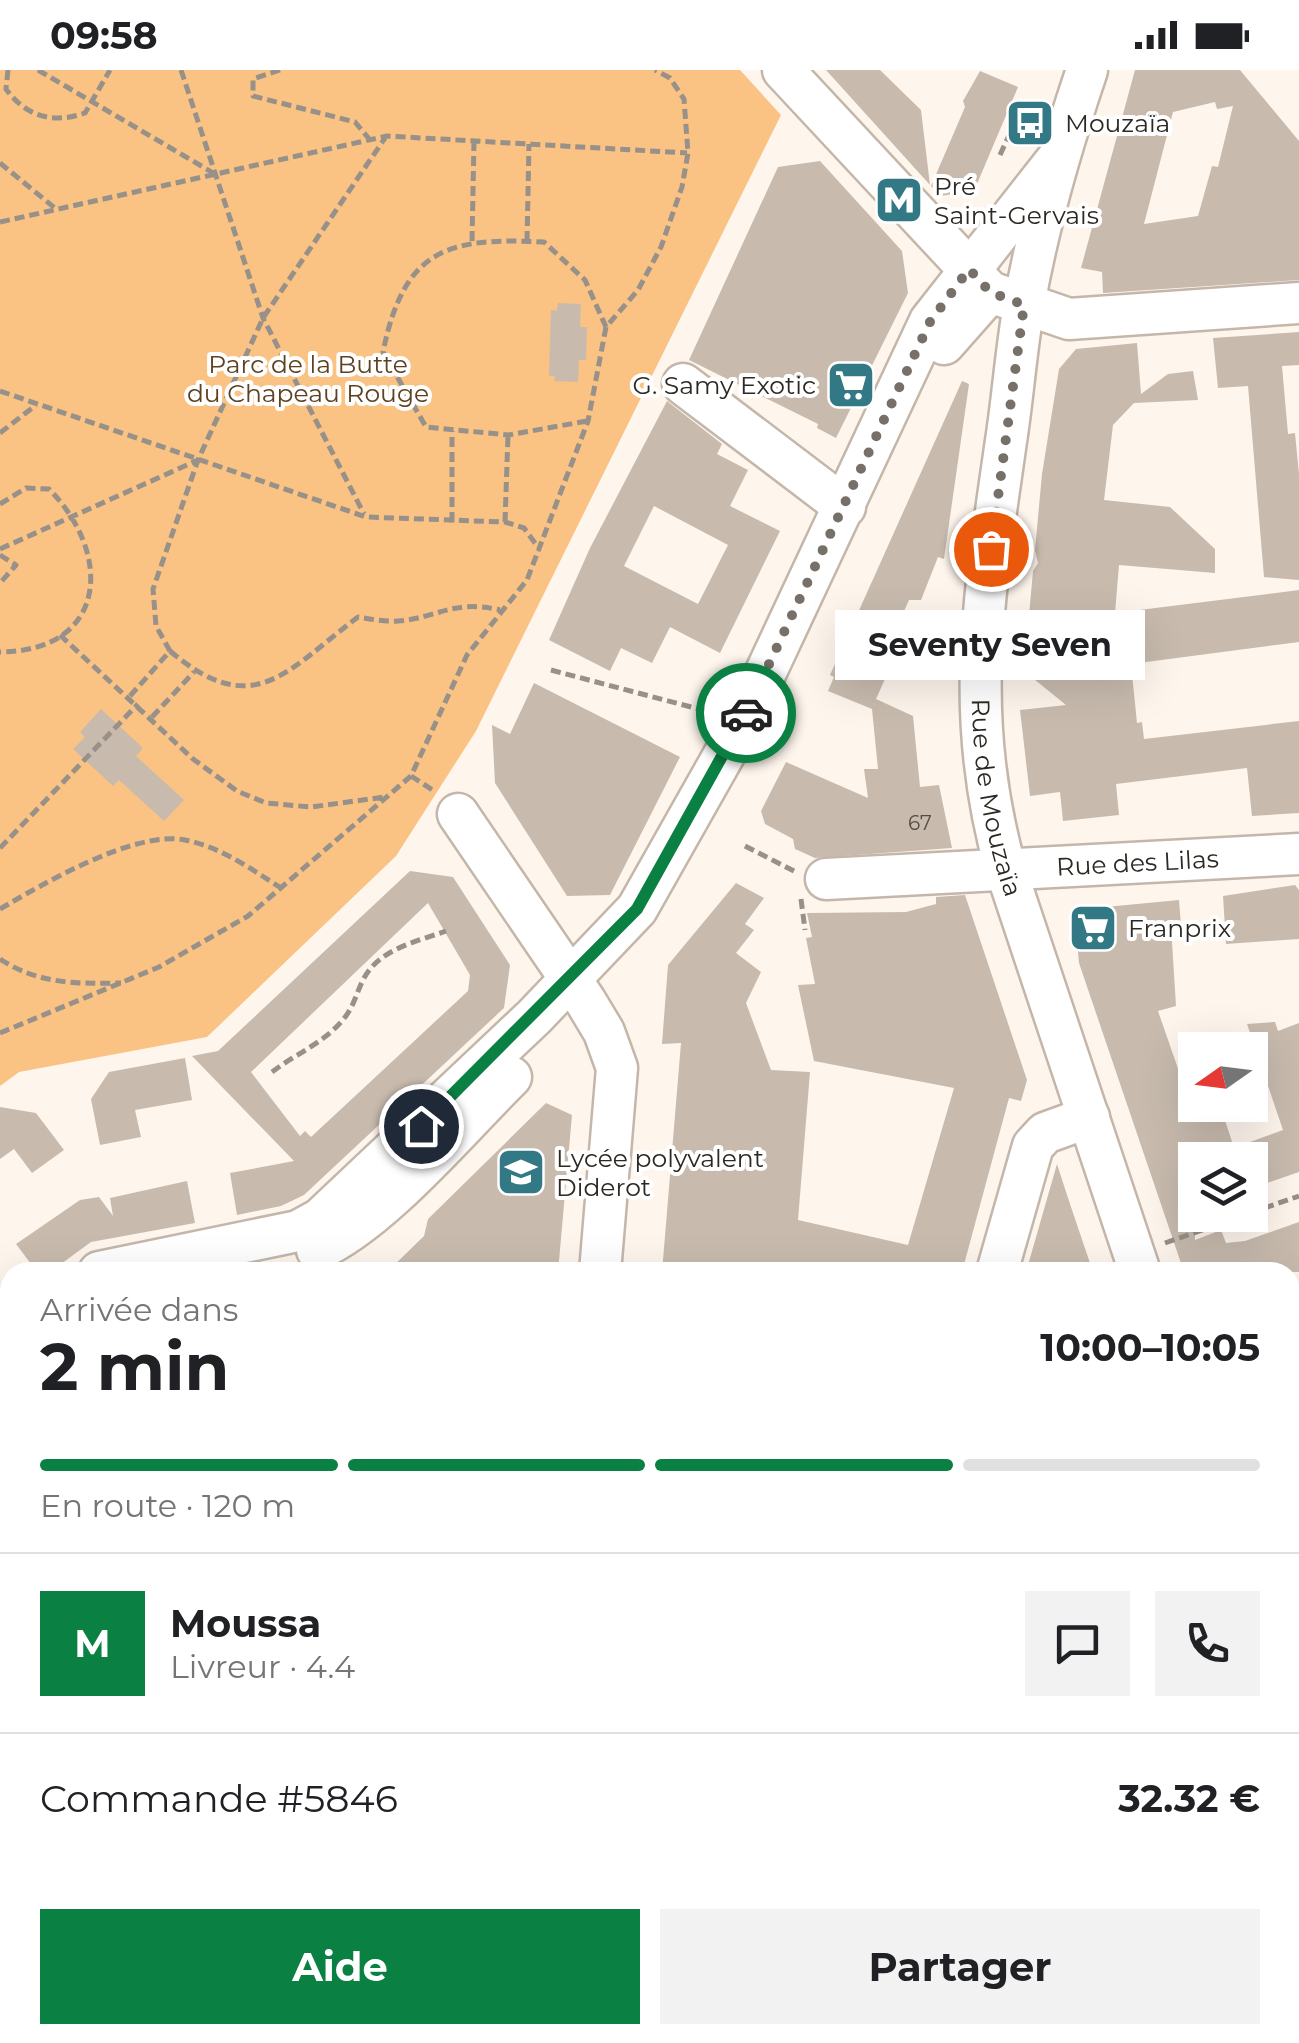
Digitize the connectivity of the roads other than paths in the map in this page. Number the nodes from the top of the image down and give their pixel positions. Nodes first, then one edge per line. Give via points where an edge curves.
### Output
1 (783, 70) edge
2 (1087, 70) edge
3 (1058, 158) junction
4 (994, 289) junction
5 (1299, 303) edge
6 (683, 384) dead end
7 (846, 506) junction
8 (458, 814) dead end
9 (1299, 854) edge
10 (1006, 870) junction
11 (826, 879) road end
12 (578, 991) junction
13 (1089, 1117) junction
14 (148, 1262) edge
15 (284, 1262) edge
16 (601, 1262) edge
17 (1000, 1262) edge
18 (1137, 1262) edge

1 - 4 street
2 - 3 street, Rue de Mouzaïa
3 - 4 street, Rue de Mouzaïa
3 - 4 street
4 - 5 street via 1069,319
4 - 7 street via 930,322
4 - 10 street, Rue de Mouzaïa via 978,732
4 - 12 street via 948,334 781,694 658,916
6 - 7 street
7 - 12 street via 742,723 637,909
8 - 12 street
9 - 10 street, Rue des Lilas
10 - 11 street, Rue des Lilas
10 - 13 street, Rue de Mouzaïa
12 - 14 street via 320,1219 298,1231
12 - 15 street via 414,1173 334,1243
12 - 16 street via 617,1068
13 - 17 street via 1044,1133 1033,1146
13 - 18 street, Rue de Mouzaïa

